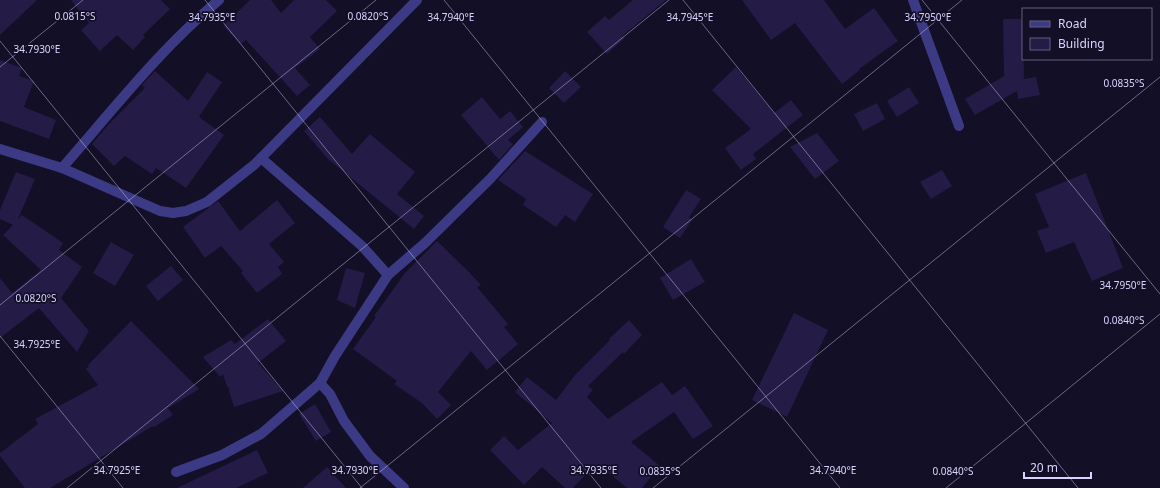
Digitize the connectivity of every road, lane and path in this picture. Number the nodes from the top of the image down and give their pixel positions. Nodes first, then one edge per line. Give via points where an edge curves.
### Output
1 (219, 0) edge
2 (417, 0) edge
3 (913, 0) edge
4 (542, 122) dead end
5 (959, 126) dead end
6 (0, 149) edge
7 (261, 158) junction
8 (62, 168) junction
9 (388, 275) junction
10 (320, 383) junction
11 (176, 472) dead end
12 (404, 488) edge

1 - 8 street via 153,63
2 - 7 street
3 - 5 street
4 - 9 street via 490,179 425,243
6 - 8 street
7 - 8 street via 206,202 173,214
7 - 9 street via 362,246
9 - 10 street
10 - 11 street via 261,434 222,455
10 - 12 street via 330,394 344,421 370,456

